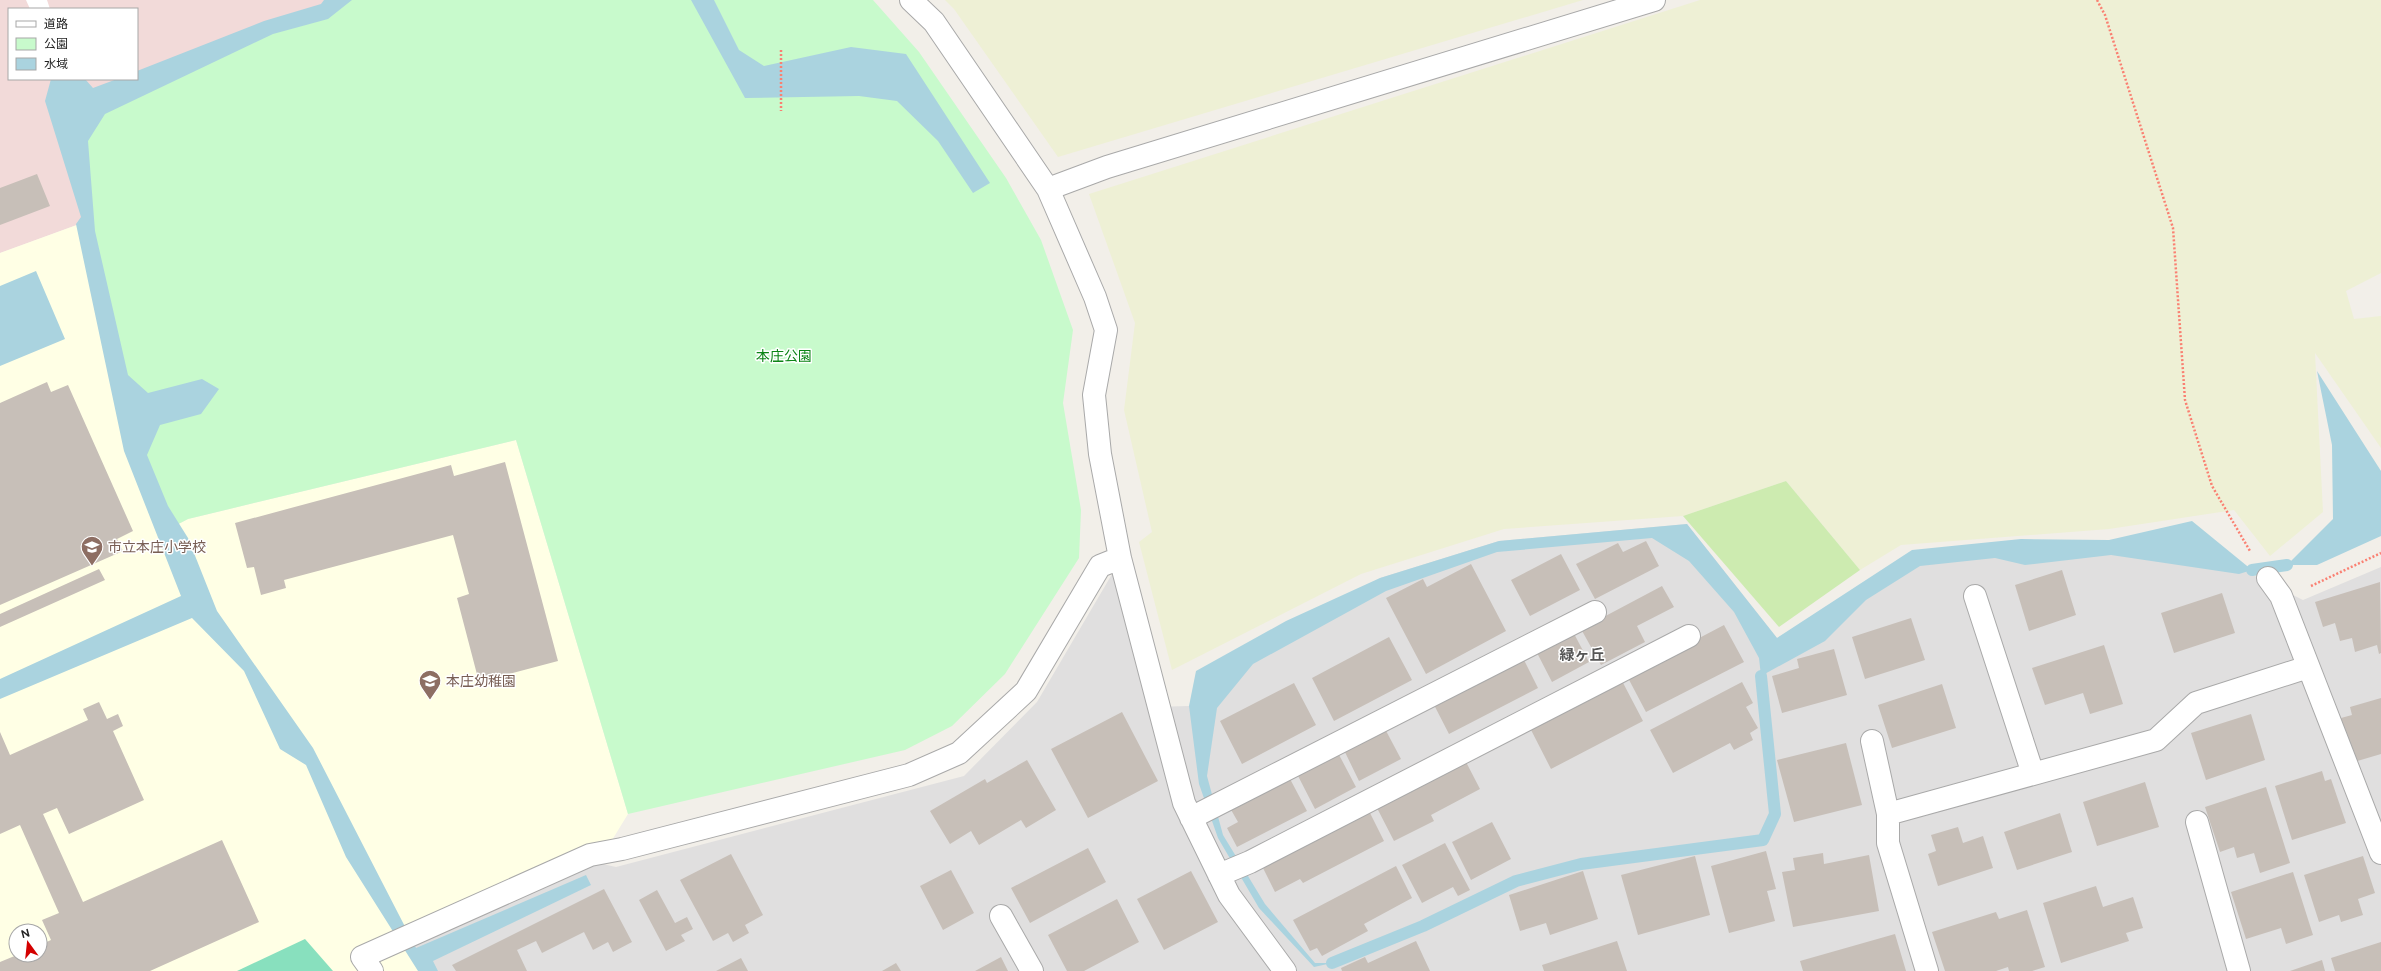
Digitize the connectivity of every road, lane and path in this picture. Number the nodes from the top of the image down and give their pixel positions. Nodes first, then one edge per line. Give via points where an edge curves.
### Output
1 (911, 0) edge
2 (1654, 0) edge
3 (2097, 0) edge
4 (781, 50) dead end
5 (781, 111) dead end
6 (1048, 189) junction
7 (2381, 553) edge
8 (2252, 554) dead end
9 (1120, 558) junction
10 (2268, 578) dead end
11 (1975, 596) dead end
12 (2281, 596) junction
13 (1596, 612) dead end
14 (1689, 636) dead end
15 (2308, 666) junction
16 (1872, 741) dead end
17 (2033, 774) junction
18 (1888, 814) junction
19 (1191, 818) junction
20 (2197, 822) dead end
21 (2381, 853) edge
22 (1219, 875) junction
23 (1001, 916) dead end
24 (372, 971) edge
25 (1032, 971) edge
26 (1286, 971) edge
27 (1927, 971) edge
28 (2239, 971) edge

1 - 6 street via 934,22
2 - 6 street via 1107,167
3 - 8 path via 2105,15 2173,228 2185,400 2212,486
4 - 5 path
6 - 9 street via 1095,297 1106,330 1094,395 1100,454
7 - 12 path via 2322,583
9 - 19 street via 1182,796
9 - 24 street via 1100,566 1026,691 959,753 909,775 590,855 362,957
10 - 12 street
11 - 17 street
12 - 15 street
13 - 19 street
14 - 22 street via 1250,862
15 - 17 street via 2196,703 2156,740
15 - 21 street
16 - 18 street
17 - 18 street
18 - 27 street via 1888,843
19 - 22 street
20 - 28 street
22 - 26 street via 1229,895
23 - 25 street

